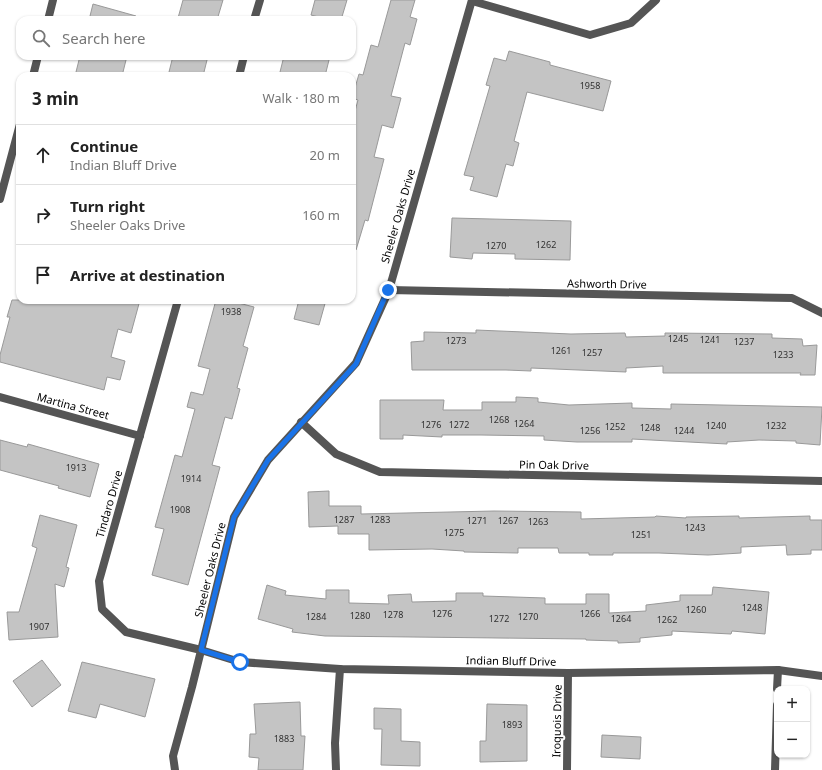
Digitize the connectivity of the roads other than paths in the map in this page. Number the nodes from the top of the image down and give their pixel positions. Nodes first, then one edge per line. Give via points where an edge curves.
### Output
1 (53, 0) edge
2 (260, 0) edge
3 (472, 0) edge
4 (656, 0) edge
5 (49, 16) edge
6 (255, 16) edge
7 (37, 60) edge
8 (243, 60) edge
9 (34, 72) edge
10 (240, 72) edge
11 (16, 139) edge
12 (0, 199) edge
13 (388, 290) junction
14 (177, 304) edge
15 (822, 313) edge
16 (0, 397) edge
17 (301, 422) junction
18 (140, 436) junction
19 (822, 481) edge
20 (201, 650) junction
21 (340, 669) junction
22 (778, 670) junction
23 (568, 673) junction
24 (822, 676) edge
25 (777, 686) edge
26 (776, 722) edge
27 (175, 770) edge
28 (336, 770) edge
29 (567, 770) edge
30 (775, 770) edge

1 - 5 street
2 - 6 street
3 - 4 street via 590,35 631,23
3 - 13 street, Sheeler Oaks Drive
7 - 9 street
8 - 10 street
11 - 12 street
13 - 15 street, Ashworth Drive via 792,298
13 - 17 street, Sheeler Oaks Drive via 356,364
14 - 18 street, Tindaro Drive
16 - 18 street, Martina Street
17 - 19 street, Pin Oak Drive via 336,454 380,472
17 - 20 street, Sheeler Oaks Drive via 268,460 234,517
18 - 20 street, Tindaro Drive via 99,581 102,609 126,632
20 - 21 street, Indian Bluff Drive via 240,662
20 - 27 street, Sheeler Oaks Drive via 173,756
21 - 23 street, Indian Bluff Drive
21 - 28 street via 335,743
22 - 23 street, Indian Bluff Drive
22 - 24 street, Indian Bluff Drive
22 - 25 street
23 - 29 street, Iroquois Drive
26 - 30 street

